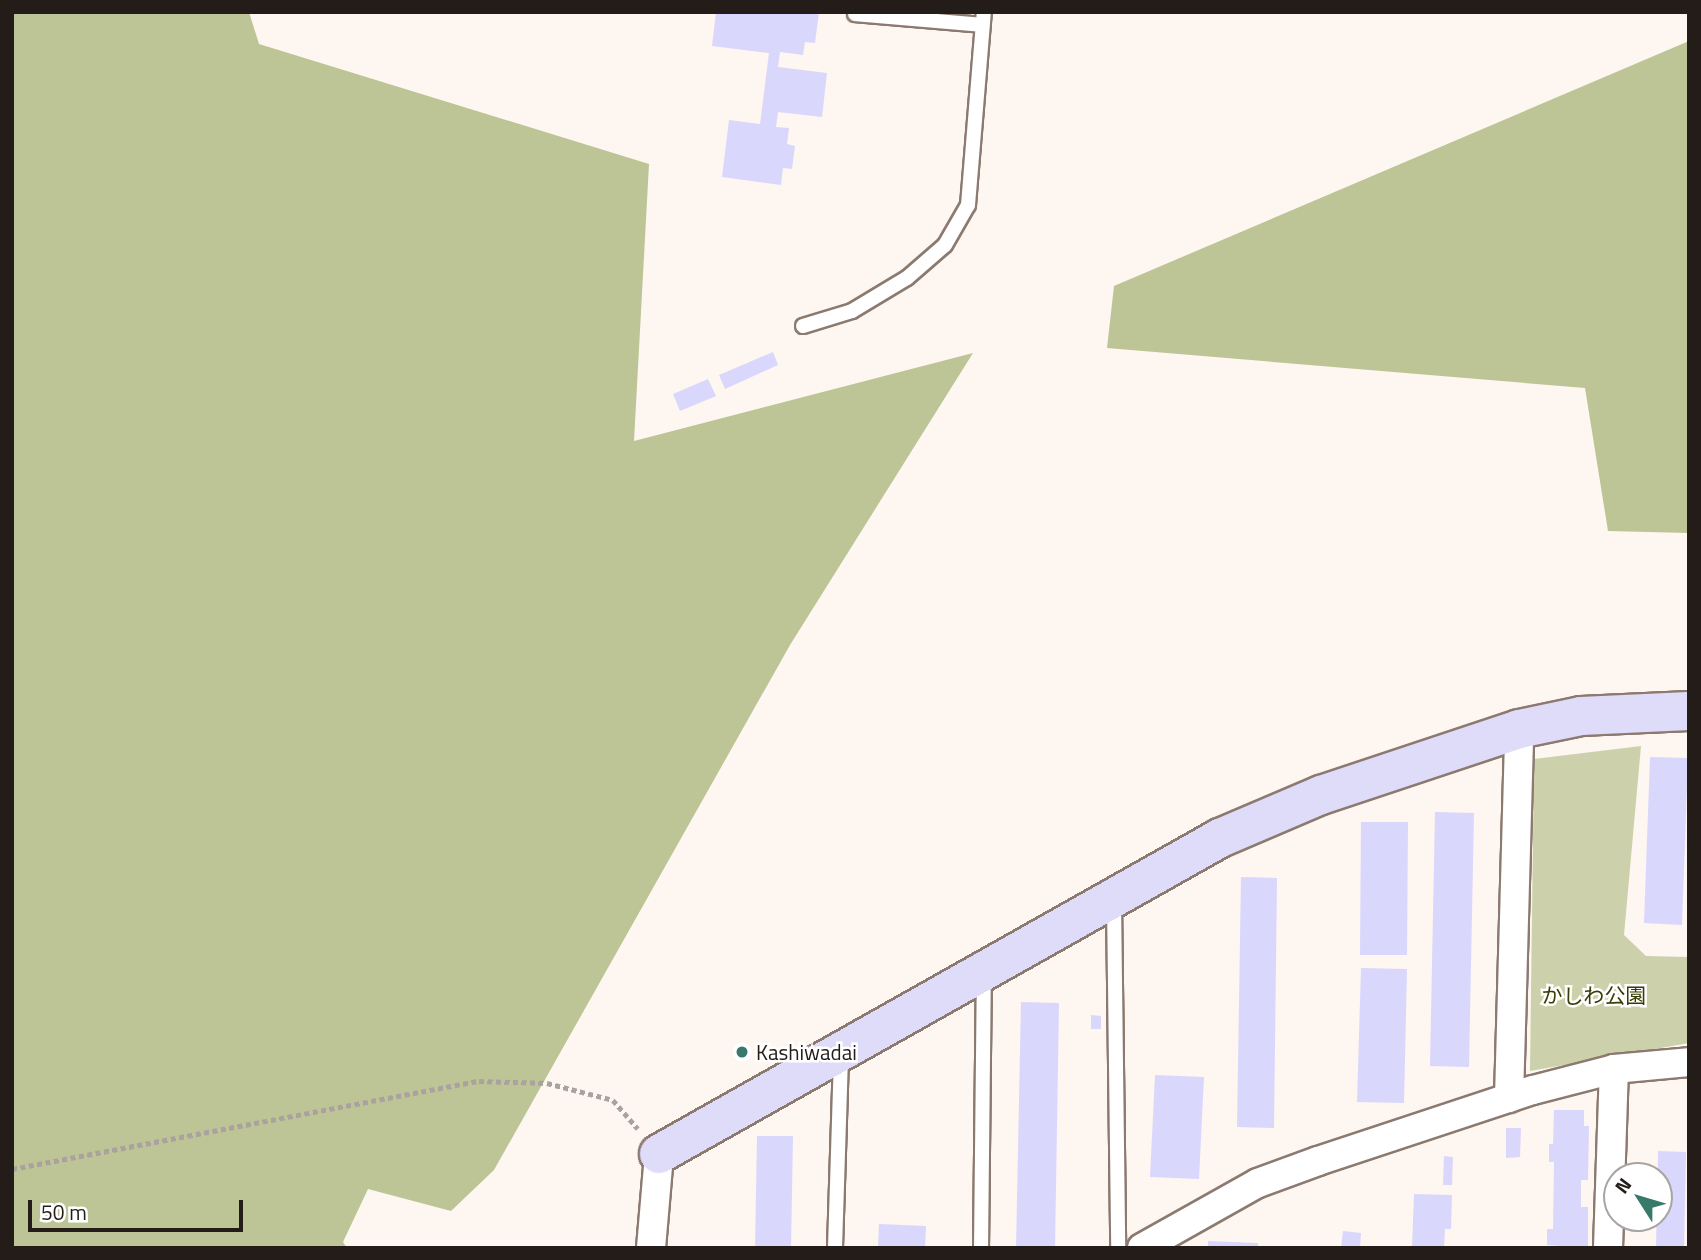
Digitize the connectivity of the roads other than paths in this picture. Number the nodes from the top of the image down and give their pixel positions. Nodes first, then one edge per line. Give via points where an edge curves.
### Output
1 (855, 14) edge
2 (984, 19) edge
3 (803, 326) dead end
4 (1689, 711) edge
5 (1519, 729) junction
6 (1114, 897) junction
7 (984, 970) junction
8 (841, 1049) junction
9 (1689, 1062) edge
10 (1614, 1069) junction
11 (1509, 1098) junction
12 (659, 1154) joint
13 (652, 1248) edge
14 (835, 1248) edge
15 (981, 1248) edge
16 (1118, 1248) edge
17 (1142, 1248) edge
18 (1608, 1248) edge

1 - 2 lane
2 - 3 lane via 968,205 944,245 906,278 852,311
4 - 5 street via 1593,715
5 - 6 street via 1321,794 1220,838
5 - 11 street
6 - 7 street
6 - 16 lane
7 - 8 street
7 - 15 lane
8 - 12 street
8 - 14 lane
9 - 10 street
10 - 11 street
10 - 18 street
11 - 17 street via 1258,1183
12 - 13 street

